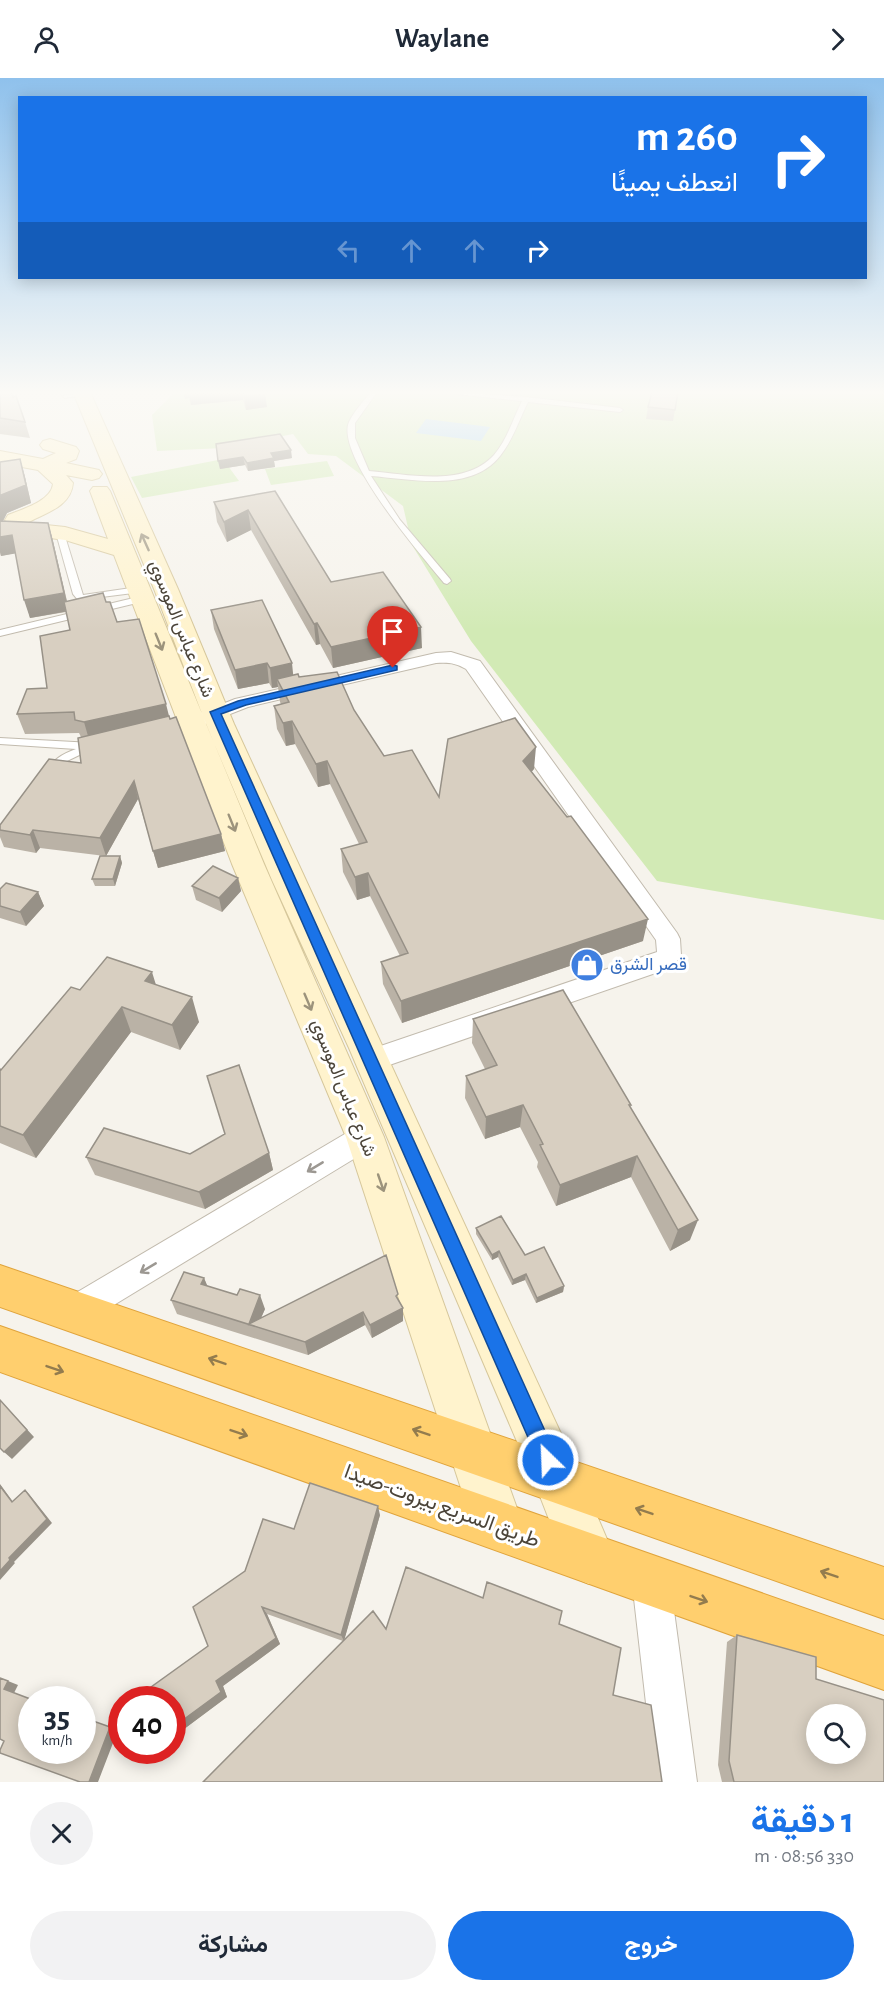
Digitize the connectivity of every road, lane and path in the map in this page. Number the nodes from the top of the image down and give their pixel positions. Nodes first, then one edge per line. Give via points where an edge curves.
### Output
1 (48, 472) edge
2 (55, 472) edge
3 (86, 472) edge
4 (113, 472) edge
5 (366, 472) joint
6 (478, 472) edge
7 (88, 492) junction
8 (5, 524) edge
9 (60, 532) junction
10 (123, 551) junction
11 (447, 581) dead end
12 (140, 595) junction
13 (0, 633) edge
14 (196, 721) junction
15 (0, 741) edge
16 (44, 780) edge
17 (372, 1060) junction
18 (365, 1137) junction
19 (0, 1286) edge
20 (75, 1311) junction
21 (0, 1350) edge
22 (471, 1449) junction
23 (558, 1481) junction
24 (498, 1525) junction
25 (589, 1558) junction
26 (651, 1581) junction
27 (884, 1593) edge
28 (884, 1663) edge
29 (676, 1782) edge

1 - 8 street via 63,483 62,493 54,501
2 - 7 street
3 - 7 street, شارع عباس الموسوي
14 -> 4 street, شارع عباس الموسوي via 166,589
5 - 6 lane via 447,478
5 - 11 lane via 397,521
7 - 8 street via 60,512
7 - 10 street, شارع عباس الموسوي
8 - 9 street via 16,529
9 - 10 street
9 - 12 lane via 81,598
10 - 12 street, شارع عباس الموسوي
12 - 13 lane
12 -> 14 street, شارع عباس الموسوي
14 - 17 street, شارع عباس الموسوي via 288,880
14 - 17 street via 242,703 436,658 462,658 473,665 668,939 669,955 664,960
14 -> 18 street, شارع عباس الموسوي via 248,864
15 - 16 lane via 98,745 70,753
17 - 23 street, شارع عباس الموسوي
18 -> 20 street
18 -> 22 street, شارع عباس الموسوي
19 - 20 highway
22 -> 20 highway
21 -> 24 highway, طريق السريع بيروت-صيدا
22 - 23 highway
22 - 24 street, شارع عباس الموسوي
23 - 25 street, شارع عباس الموسوي
27 -> 23 highway
24 - 25 highway, طريق السريع بيروت-صيدا
25 - 26 highway, طريق السريع بيروت-صيدا
26 -> 28 highway, طريق السريع بيروت-صيدا
26 - 29 street

